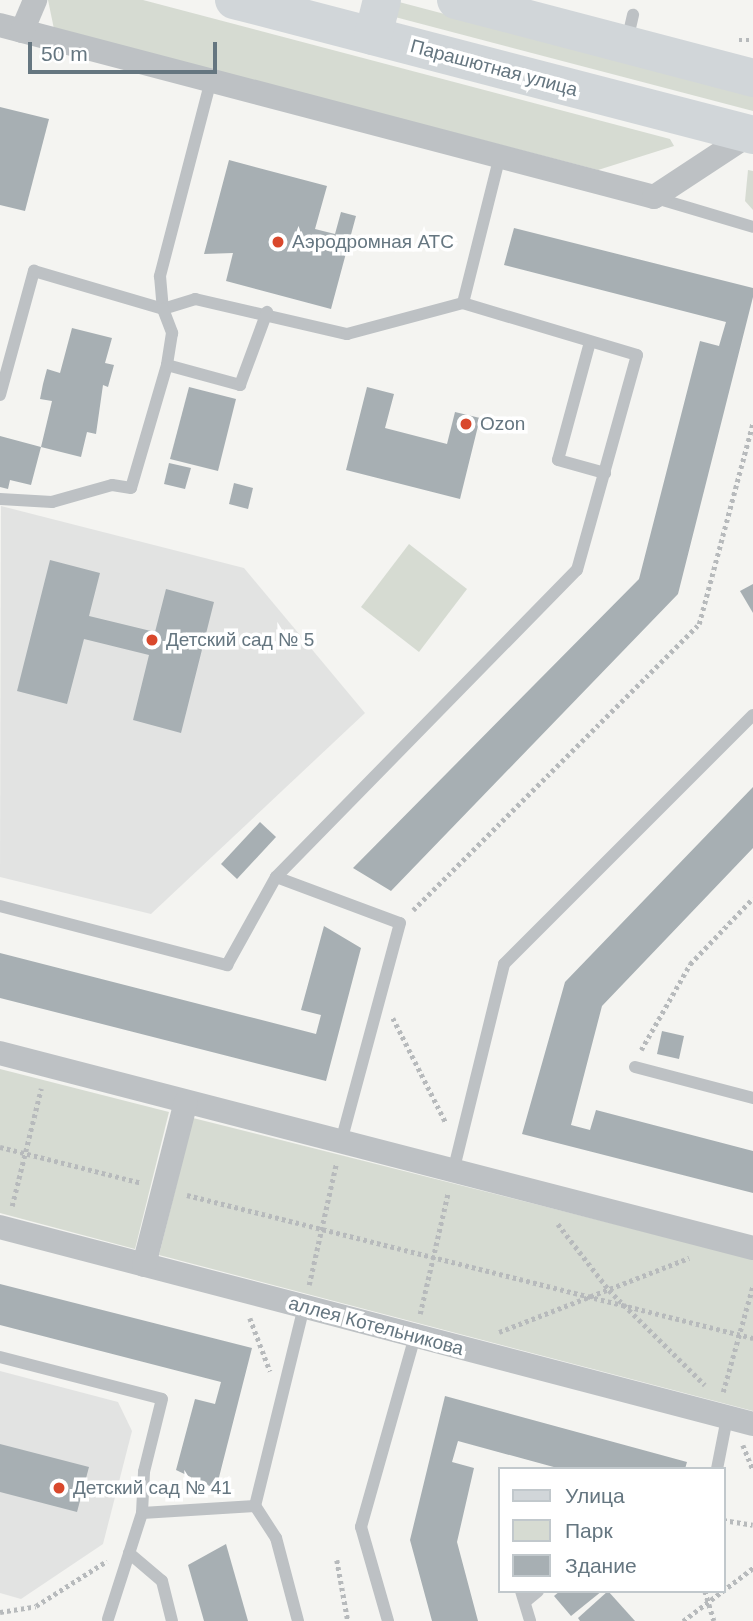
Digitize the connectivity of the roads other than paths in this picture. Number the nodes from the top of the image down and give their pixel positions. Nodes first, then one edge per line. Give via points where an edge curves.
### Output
1 (35, 0) edge
2 (234, 0) edge
3 (382, 0) edge
4 (456, 0) edge
5 (11, 28) edge
6 (373, 36) junction
7 (753, 78) edge
8 (211, 80) junction
9 (752, 135) edge
10 (500, 156) junction
11 (654, 197) junction
12 (753, 227) edge
13 (463, 303) junction
14 (163, 309) junction
15 (267, 312) junction
16 (590, 341) junction
17 (167, 365) junction
18 (0, 395) edge
19 (605, 473) junction
20 (0, 499) edge
21 (753, 715) edge
22 (276, 877) junction
23 (0, 906) edge
24 (0, 1053) edge
25 (635, 1067) road end
26 (753, 1098) edge
27 (186, 1101) junction
28 (341, 1142) junction
29 (456, 1160) junction
30 (3, 1228) edge
31 (753, 1248) edge
32 (144, 1265) junction
33 (304, 1307) junction
34 (415, 1336) junction
35 (0, 1357) edge
36 (727, 1418) junction
37 (747, 1433) edge
38 (717, 1467) edge
39 (256, 1506) junction
40 (142, 1513) junction
41 (129, 1553) junction
42 (523, 1597) edge
43 (108, 1619) dead end
44 (172, 1621) edge
45 (298, 1621) edge
46 (388, 1621) edge
47 (530, 1621) edge

1 - 5 street
2 - 6 main road, Парашютная улица
3 - 6 main road
4 - 7 main road via 629,30
5 - 8 street
6 - 9 main road, Парашютная улица
8 - 10 street
8 - 14 lane via 160,276
9 - 11 street
10 - 11 street
10 - 13 lane
11 - 12 lane
13 - 15 lane via 346,334
13 - 16 lane
14 - 15 lane via 195,299
14 - 17 lane via 172,333
14 - 18 lane via 34,271
15 - 17 lane via 240,385
16 - 19 lane via 637,355
16 - 19 lane via 558,460
17 - 20 lane via 131,488 112,485 51,502
19 - 22 lane via 577,570
21 - 29 lane via 503,964
22 - 23 lane via 227,965
22 - 28 lane via 400,923
24 - 27 street
25 - 26 lane
27 - 28 street
27 - 32 street
28 - 29 street
29 - 31 street via 534,1193
30 - 32 street, аллея Котельникова
32 - 33 street, аллея Котельникова
33 - 34 street, аллея Котельникова
33 - 39 lane
34 - 36 street, аллея Котельникова
34 - 46 lane via 361,1527
35 - 40 lane via 162,1399 144,1472
36 - 37 street, аллея Котельникова
36 - 38 lane
39 - 40 lane
39 - 45 lane via 276,1538
40 - 41 lane
41 - 43 lane
41 - 44 lane via 162,1581
42 - 47 lane

